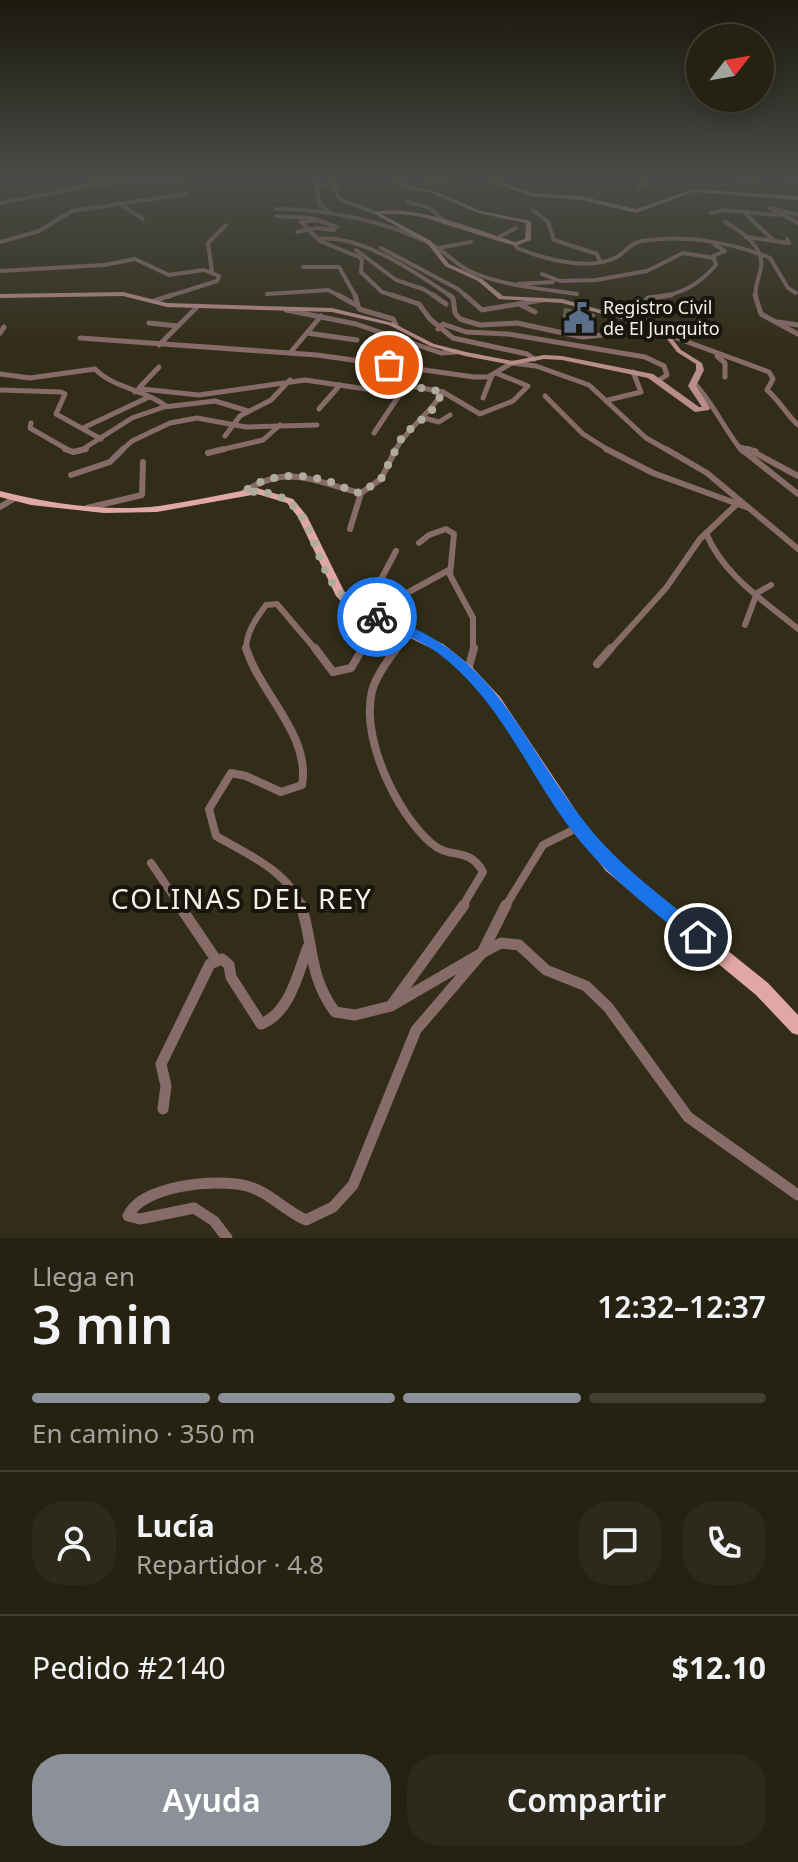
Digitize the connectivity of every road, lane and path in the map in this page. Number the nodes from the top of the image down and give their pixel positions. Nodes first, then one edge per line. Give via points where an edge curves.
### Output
1 (26, 235) edge
2 (216, 235) edge
3 (315, 235) edge
4 (340, 235) edge
5 (398, 235) edge
6 (414, 235) edge
7 (486, 235) edge
8 (503, 235) edge
9 (528, 235) edge
10 (552, 235) edge
11 (767, 235) edge
12 (744, 236) joint
13 (497, 238) junction
14 (318, 239) junction
15 (787, 239) dead end
16 (0, 242) edge
17 (471, 242) dead end
18 (352, 243) junction
19 (710, 243) junction
20 (773, 243) junction
21 (515, 244) junction
22 (335, 246) junction
23 (434, 246) junction
24 (381, 248) dead end
25 (761, 254) junction
26 (383, 255) junction
27 (400, 257) junction
28 (714, 258) junction
29 (600, 261) junction
30 (303, 267) dead end
31 (0, 271) edge
32 (212, 272) junction
33 (542, 274) dead end
34 (585, 281) junction
35 (512, 286) junction
36 (796, 293) dead end
37 (267, 294) dead end
38 (577, 294) dead end
39 (0, 296) edge
40 (552, 300) junction
41 (154, 301) junction
42 (517, 302) junction
43 (446, 304) dead end
44 (356, 305) junction
45 (198, 306) junction
46 (286, 310) junction
47 (535, 312) dead end
48 (602, 312) junction
49 (626, 315) junction
50 (321, 316) junction
51 (773, 322) junction
52 (149, 323) dead end
53 (396, 325) junction
54 (798, 325) edge
55 (178, 326) junction
56 (438, 329) junction
57 (663, 332) junction
58 (307, 333) junction
59 (798, 334) edge
60 (80, 338) dead end
61 (357, 340) dead end
62 (159, 345) junction
63 (456, 352) junction
64 (290, 353) junction
65 (712, 353) junction
66 (534, 359) junction
67 (512, 363) junction
68 (159, 367) dead end
69 (412, 368) junction
70 (633, 372) junction
71 (0, 374) edge
72 (494, 374) junction
73 (725, 377) dead end
74 (290, 380) junction
75 (659, 380) junction
76 (694, 383) junction
77 (340, 385) junction
78 (405, 385) junction
79 (0, 390) edge
80 (135, 392) junction
81 (443, 392) junction
82 (185, 394) junction
83 (400, 394) junction
84 (545, 396) dead end
85 (149, 397) junction
86 (483, 398) dead end
87 (608, 400) junction
88 (182, 405) junction
89 (166, 406) junction
90 (319, 409) dead end
91 (248, 411) junction
92 (450, 415) dead end
93 (424, 418) junction
94 (31, 423) dead end
95 (231, 425) junction
96 (280, 425) junction
97 (317, 425) dead end
98 (798, 425) edge
99 (83, 428) junction
100 (374, 433) dead end
101 (225, 436) dead end
102 (101, 439) junction
103 (739, 447) junction
104 (208, 453) dead end
105 (143, 462) dead end
106 (71, 475) dead end
107 (798, 476) edge
108 (244, 492) junction
109 (361, 493) junction
110 (0, 494) edge
111 (798, 494) edge
112 (15, 498) junction
113 (738, 502) junction
114 (0, 507) edge
115 (86, 508) junction
116 (350, 529) dead end
117 (706, 533) junction
118 (419, 543) dead end
119 (798, 549) edge
120 (396, 551) dead end
121 (449, 570) junction
122 (771, 585) dead end
123 (757, 593) junction
124 (380, 619) junction
125 (745, 625) dead end
126 (798, 629) edge
127 (408, 631) junction
128 (597, 664) dead end
129 (468, 670) junction
130 (579, 827) junction
131 (151, 863) dead end
132 (308, 945) junction
133 (482, 953) junction
134 (217, 961) junction
135 (391, 1006) junction
136 (798, 1027) edge
137 (163, 1109) dead end
138 (798, 1195) edge
139 (227, 1238) edge

1 - 16 street
2 - 32 street via 208,243
3 - 14 street
4 - 18 street
5 - 23 street
6 - 23 street
7 - 13 street
8 - 13 street
9 - 21 street via 528,240
10 - 29 street via 554,240 597,254
11 - 20 street
12 - 20 street
12 - 25 street
13 - 21 street
14 - 18 street via 331,235
14 - 22 street
15 - 20 street via 789,243
17 - 23 street
18 - 26 street
19 - 25 street
19 - 28 street via 725,251
19 - 29 street via 635,243 618,258
21 - 29 street via 537,257
22 - 43 street via 361,253 396,280
22 - 56 street via 362,260 361,272 382,292 419,304
23 - 35 street via 461,268
23 - 40 street via 447,265 480,280 501,298
24 - 27 street
25 - 36 street via 770,258
25 - 51 street via 754,292 761,314
26 - 27 street
26 - 57 street via 453,298 455,313 469,323 517,323 582,337
27 - 42 street via 458,289 482,310
28 - 34 street via 683,253 647,271
28 - 49 street via 716,265 685,292 648,298
30 - 44 street via 327,264 342,269
31 - 32 street via 135,259 169,275
32 - 41 street via 219,276 217,281
33 - 34 street via 560,281
34 - 35 street
35 - 38 street
37 - 44 street via 328,290
39 - 41 street via 123,294
40 - 42 street
40 - 48 street
41 - 45 street
42 - 47 street
44 - 53 street via 393,319
45 - 46 street
45 - 55 street
46 - 50 street
46 - 53 street via 332,310
48 - 49 street
48 - 57 street
49 - 57 street
50 - 58 street
50 - 63 street via 441,353
51 - 54 street
51 - 59 street
52 - 55 street
53 - 63 street
55 - 62 street
56 - 66 street via 458,341
56 - 75 street via 443,324 466,332 645,357 664,366 667,375
57 - 65 street
57 - 76 street via 699,363
58 - 61 street
58 - 64 street
60 - 62 street
62 - 64 street
63 - 67 street
64 - 69 street
65 - 73 street via 725,363
65 - 98 street via 769,372 773,379 767,390
66 - 67 street
66 - 70 street via 562,358
67 - 72 street
67 - 87 street via 572,377
68 - 80 street
69 - 72 street via 474,377
69 - 78 street
70 - 75 street
70 - 87 street via 641,392
71 - 80 street via 30,378 95,369 108,382
72 - 81 street via 525,383 522,397 480,414
72 - 86 street
74 - 77 street
74 - 82 street
74 - 91 street via 271,400
75 - 76 street via 705,410
76 - 103 street
77 - 83 street
77 - 90 street
78 - 81 street
78 - 83 street
79 - 99 street via 61,392 65,394 56,414
80 - 82 street
80 - 85 street
81 - 93 street
82 - 88 street
83 - 100 street
84 - 113 street via 598,445 653,473
85 - 89 street
85 - 99 street
87 - 113 street via 646,438 707,473
88 - 89 street
88 - 91 street via 223,403
89 - 102 street via 136,416
91 - 95 street
92 - 93 street via 439,422
93 - 109 street via 403,435 381,479
94 - 102 street via 30,428 73,452
95 - 96 street
95 - 101 street
95 - 106 street via 197,418 162,425 132,441 110,462
96 - 97 street
96 - 104 street via 263,440
99 - 102 street
103 - 107 street
103 - 111 street
105 - 115 street via 142,495
108 - 109 street via 261,479 275,477 321,479
108 - 115 main road via 157,509
108 - 124 main road via 290,501 340,593
109 - 116 street
110 - 112 main road
112 - 114 street
112 - 115 main road
113 - 117 street
113 - 119 street
117 - 123 street via 714,555
117 - 128 street via 666,588
118 - 121 street via 438,531 451,531
120 - 121 street via 379,583 386,595 405,594
121 - 129 street via 476,633
122 - 123 street
123 - 125 street
123 - 126 street
124 - 127 main road
124 - 132 street via 357,660 342,672 326,667 277,604 266,605 246,638 249,661 285,722 308,776 306,784 288,793 231,773 209,809 213,830 292,889
127 - 129 main road
127 - 135 street via 370,701 382,771 427,838 439,849 478,861 483,872
129 - 130 main road via 496,700
130 - 133 street via 543,845
130 - 136 main road via 611,866 762,989
131 - 134 street
132 - 134 street via 280,1012 269,1023 261,1024 229,965
132 - 135 street via 321,993 335,1012 355,1015
133 - 135 street
133 - 138 street via 501,943 519,945 546,970 586,986 608,1007 688,1117
133 - 139 street via 416,1030 353,1185 333,1207 306,1220 250,1187 219,1181 151,1196 133,1206 128,1216 140,1219 194,1208
134 - 137 street via 210,964 161,1064 166,1086

